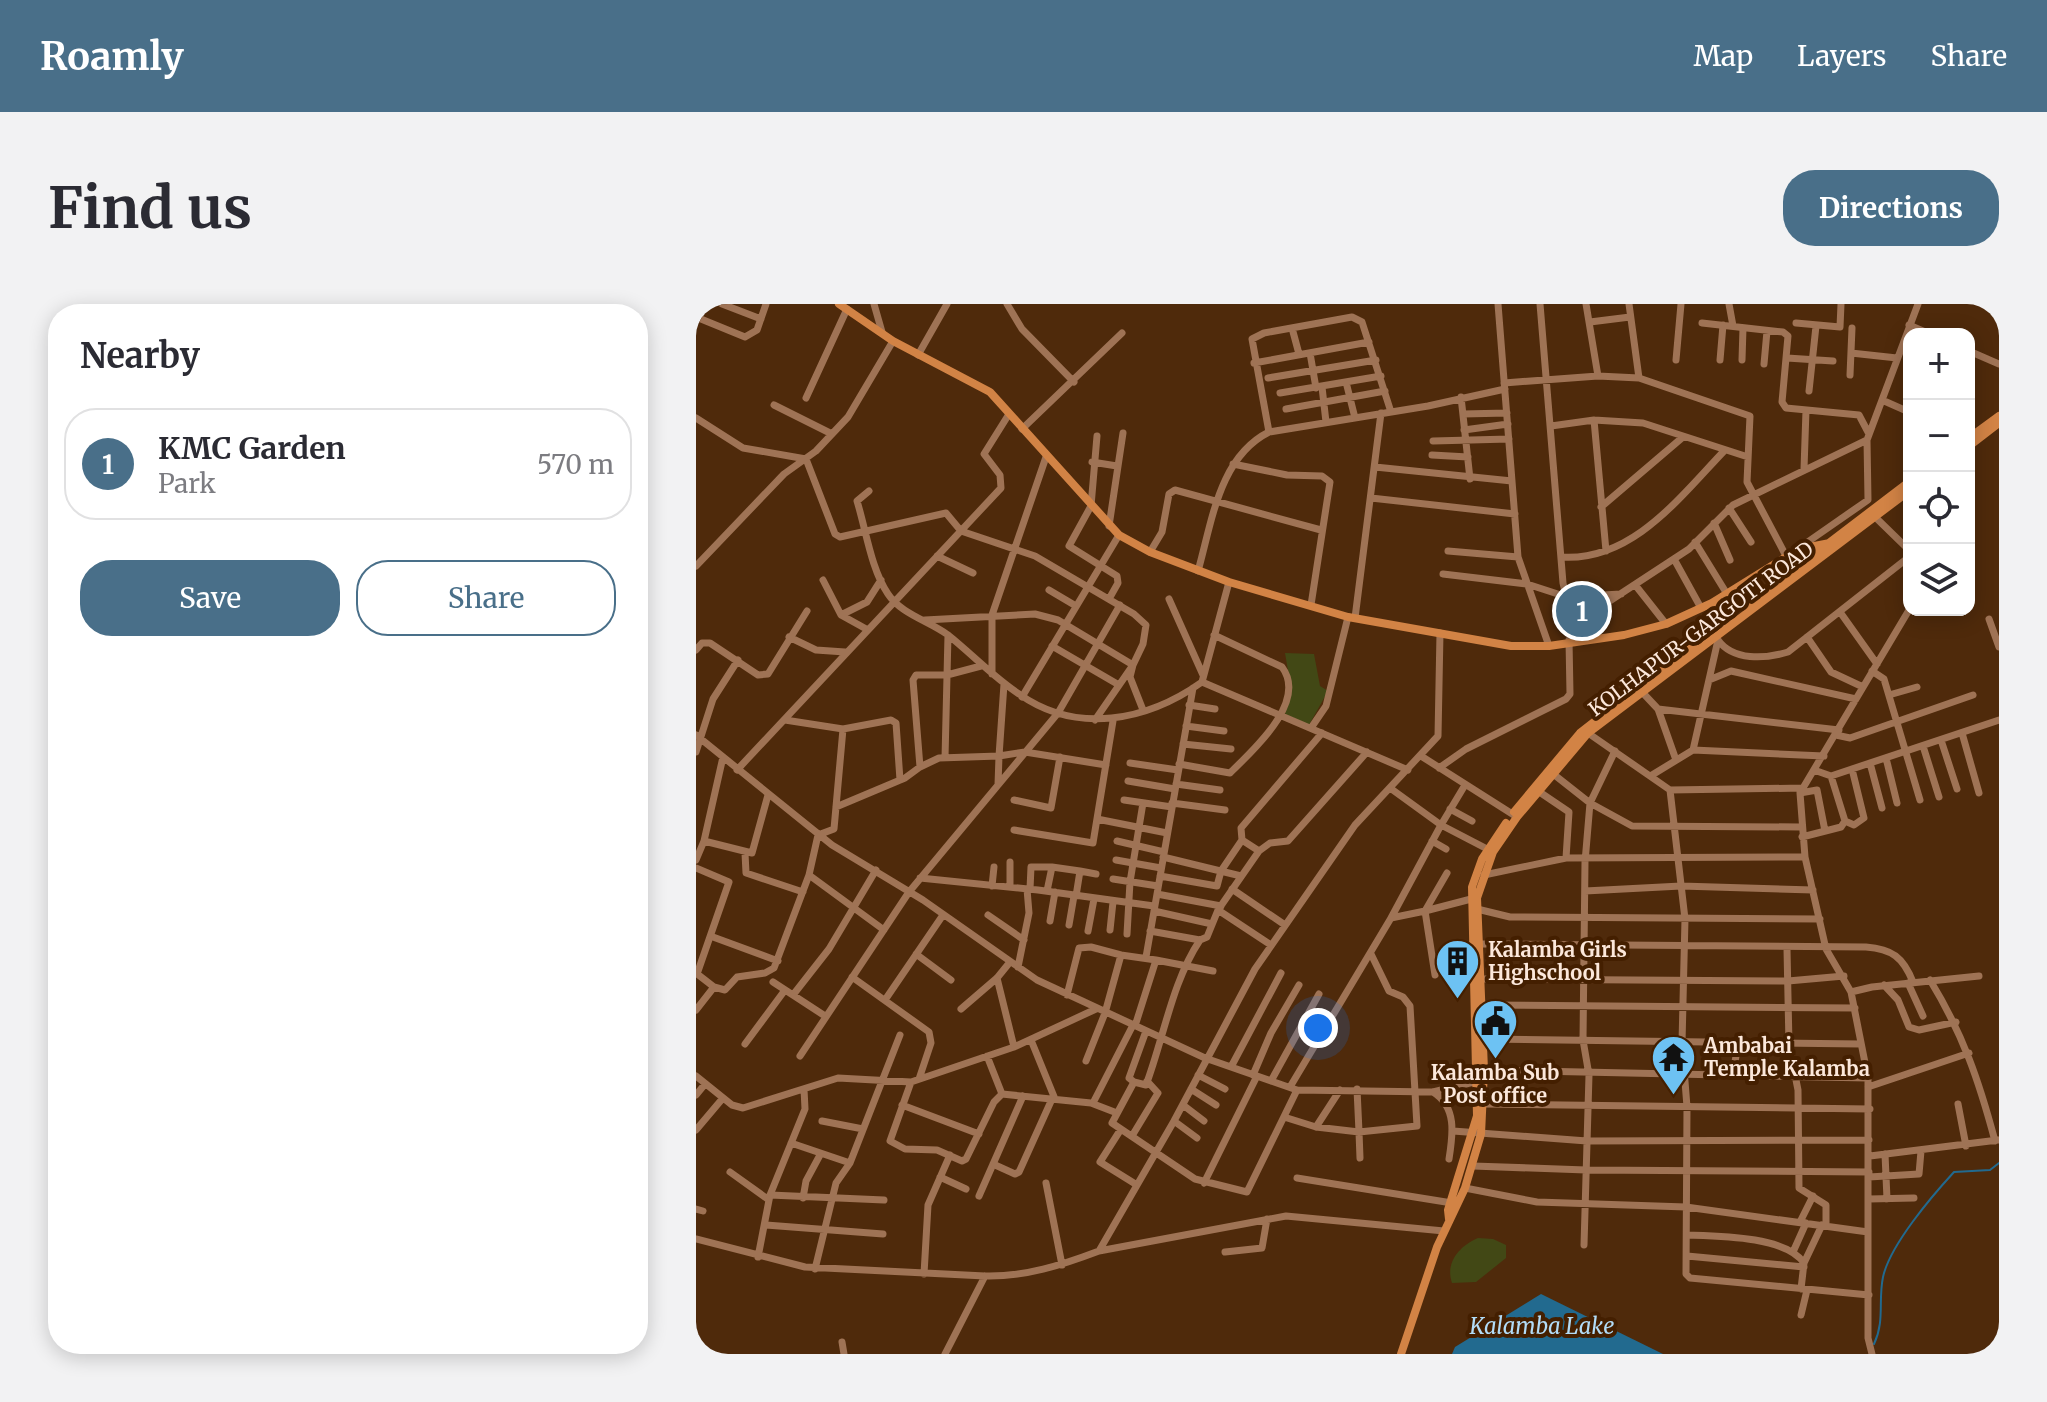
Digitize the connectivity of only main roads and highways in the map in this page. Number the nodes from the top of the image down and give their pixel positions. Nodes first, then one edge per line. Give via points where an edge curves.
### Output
1 (843, 307) edge
2 (1999, 416) edge
3 (1999, 423) edge
4 (1975, 434) edge
5 (1975, 441) edge
6 (1903, 487) edge
7 (1903, 495) edge
8 (1872, 515) junction
9 (1830, 543) junction
10 (1722, 630) junction
11 (1514, 816) junction
12 (1490, 851) junction
13 (1474, 898) junction
14 (1477, 1134) junction
15 (1454, 1203) junction
16 (1401, 1354) edge

1 - 9 main road via 893,341 984,387 1119,535 1229,582 1352,617 1511,646 1624,635 1666,624 1712,603 1799,549
2 - 4 main road
3 - 5 main road
6 - 8 main road
7 - 8 main road, KOLHAPUR-GARGOTI ROAD
8 - 9 main road
8 - 10 main road, KOLHAPUR-GARGOTI ROAD
9 - 10 main road
10 - 11 main road, KOLHAPUR-GARGOTI ROAD via 1588,733
10 - 11 main road via 1580,733
11 - 12 main road
12 - 13 main road
12 - 13 main road via 1475,873
13 - 14 main road
13 - 14 main road via 1484,1039 1484,1104
14 - 15 main road
14 - 15 main road via 1473,1166
15 - 16 main road

